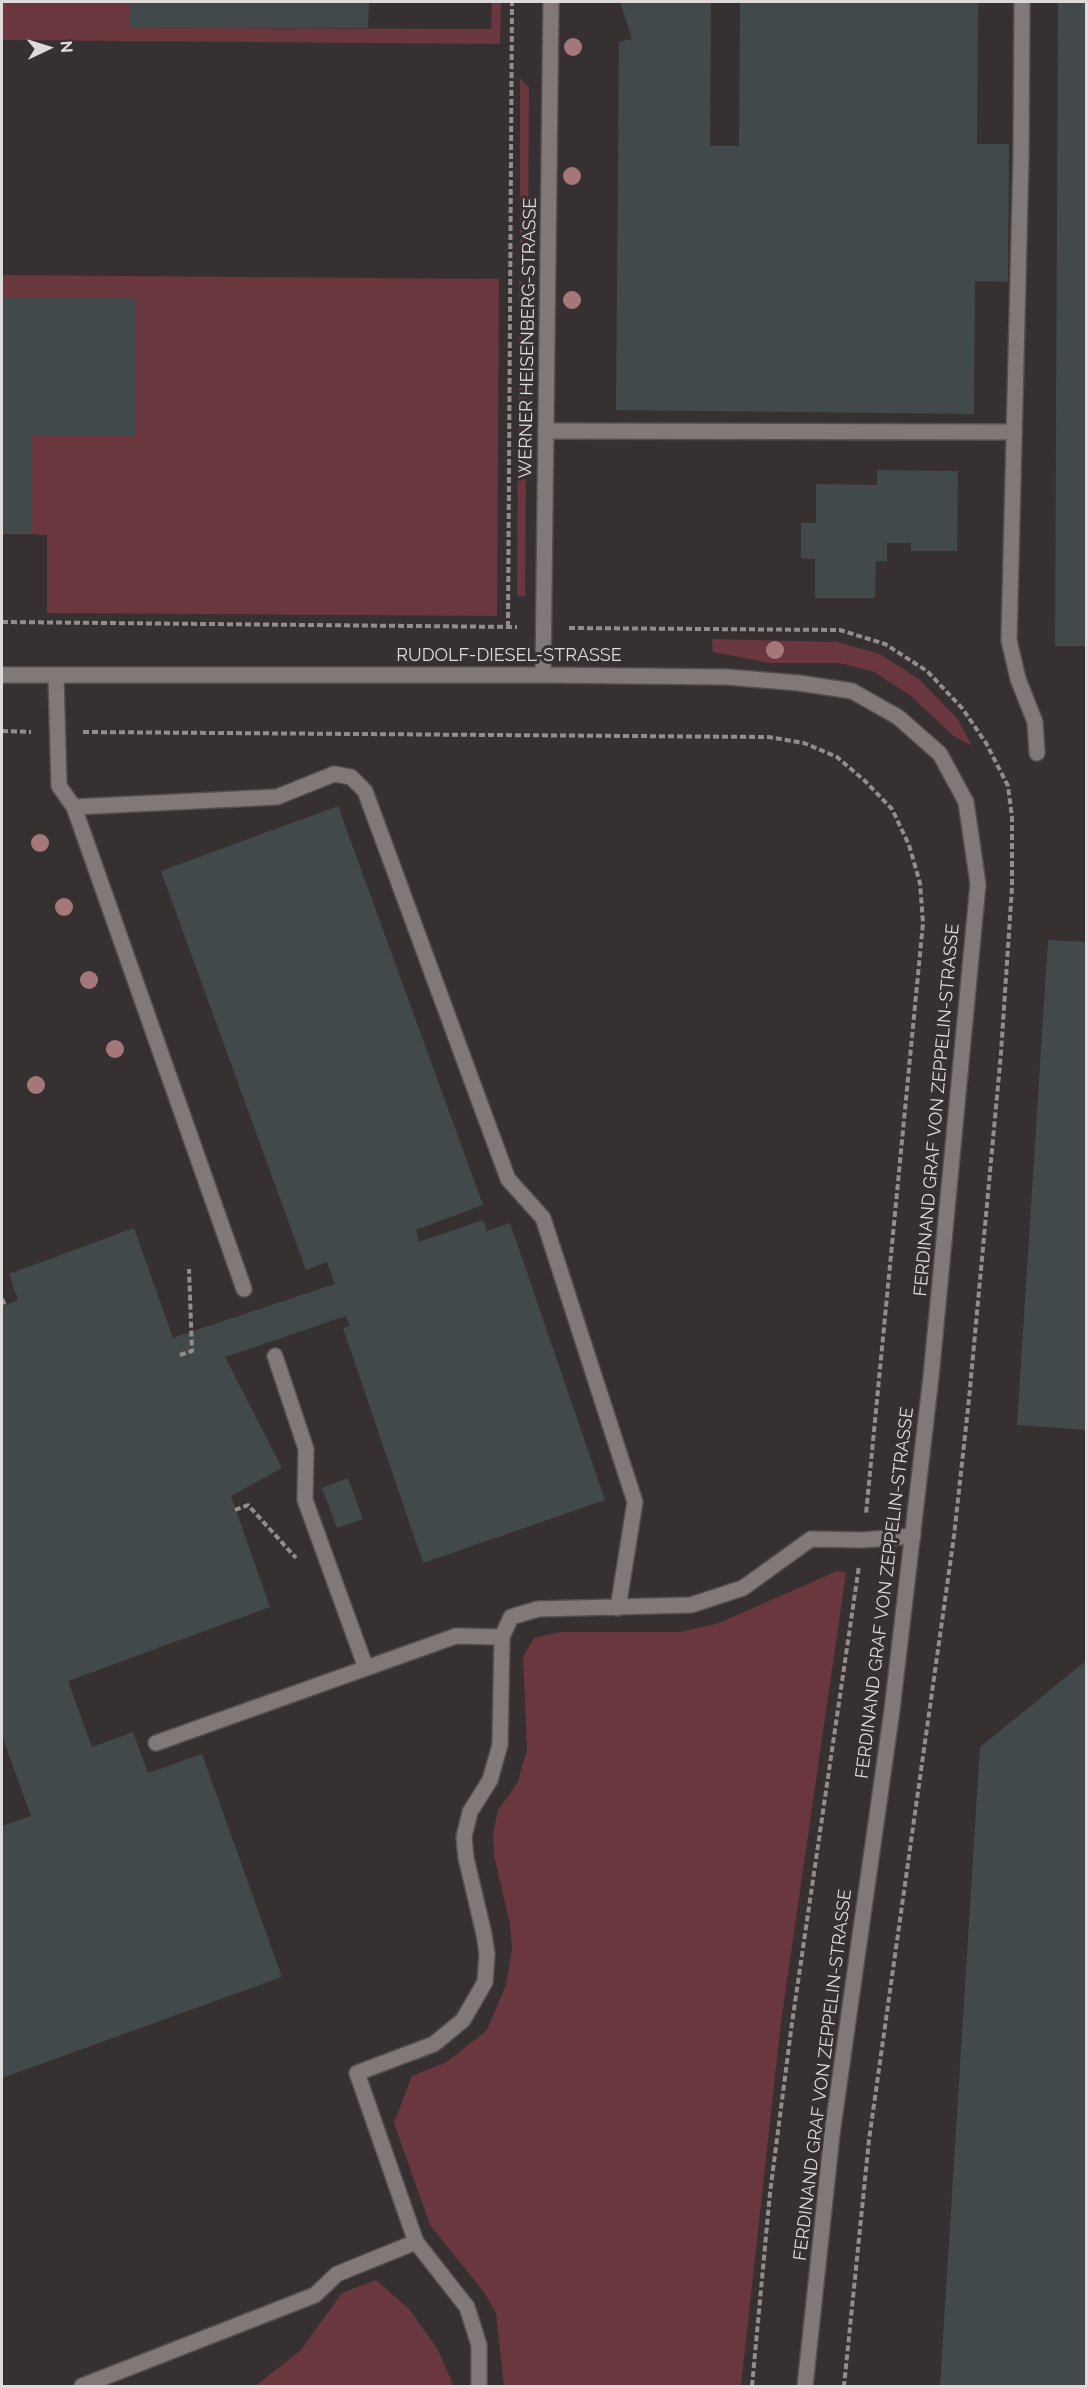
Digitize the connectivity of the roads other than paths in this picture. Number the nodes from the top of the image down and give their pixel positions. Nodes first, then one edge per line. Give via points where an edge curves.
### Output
1 (551, 2) edge
2 (1022, 2) edge
3 (546, 431) junction
4 (1012, 432) junction
5 (2, 675) edge
6 (543, 675) junction
7 (56, 677) junction
8 (1037, 753) dead end
9 (966, 802) joint
10 (74, 807) junction
11 (244, 1289) dead end
12 (275, 1356) dead end
13 (913, 1536) junction
14 (618, 1608) junction
15 (502, 1637) junction
16 (366, 1668) junction
17 (156, 1743) dead end
18 (416, 2242) junction
19 (82, 2386) edge
20 (478, 2386) edge
21 (805, 2386) edge

1 - 3 street, WERNER HEISENBERG-STRASSE
2 - 4 street
3 - 4 street
3 - 6 street, WERNER HEISENBERG-STRASSE
4 - 8 street via 1008,640 1035,722
5 - 7 street, RUDOLF-DIESEL-STRASSE
6 - 7 street, RUDOLF-DIESEL-STRASSE
6 - 9 street, RUDOLF-DIESEL-STRASSE via 727,677 852,691 898,717 940,754
7 - 10 street via 59,786
9 - 13 street, FERDINAND GRAF VON ZEPPELIN-STRASSE via 978,884
10 - 11 street
10 - 14 street via 277,796 334,774 351,777 365,791 508,1179 543,1218 635,1502
12 - 16 street via 306,1449 305,1500
13 - 14 street via 811,1539 743,1588 691,1605
13 - 21 street, FERDINAND GRAF VON ZEPPELIN-STRASSE via 832,2134
14 - 15 street via 538,1609 511,1617
15 - 16 street via 456,1636
15 - 18 street via 500,1745 490,1780 470,1812 464,1836 487,1954 485,1982 463,2020 434,2044 357,2073
16 - 17 street
18 - 19 street via 337,2274 315,2295
18 - 20 street via 467,2307 479,2345

